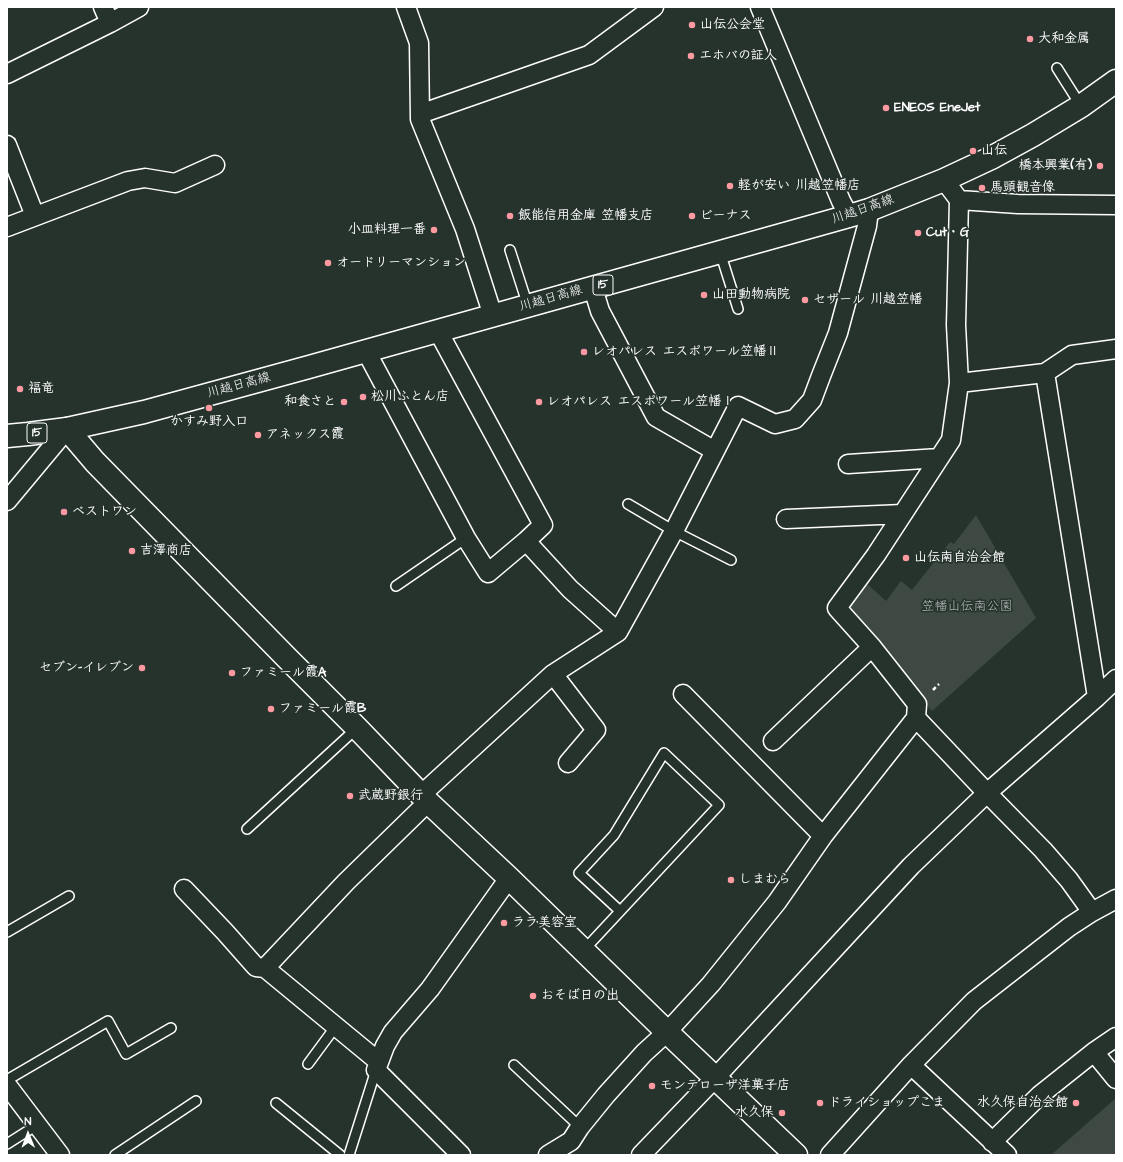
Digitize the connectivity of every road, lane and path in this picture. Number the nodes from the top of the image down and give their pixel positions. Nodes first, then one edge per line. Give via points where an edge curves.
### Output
1 (139, 7) edge
2 (654, 7) edge
3 (760, 7) edge
4 (412, 9) edge
5 (106, 15) edge
6 (1057, 68) dead end
7 (7, 74) edge
8 (1116, 81) edge
9 (1081, 106) junction
10 (420, 114) junction
11 (7, 145) edge
12 (215, 165) dead end
13 (944, 180) junction
14 (959, 200) junction
15 (1116, 205) edge
16 (869, 210) junction
17 (35, 216) junction
18 (849, 216) junction
19 (7, 227) edge
20 (510, 250) dead end
21 (720, 252) junction
22 (594, 288) junction
23 (528, 306) junction
24 (738, 309) dead end
25 (493, 316) junction
26 (438, 331) junction
27 (1116, 349) edge
28 (366, 351) junction
29 (1045, 373) junction
30 (959, 383) junction
31 (67, 429) junction
32 (7, 436) edge
33 (715, 451) junction
34 (939, 458) junction
35 (848, 464) dead end
36 (7, 501) edge
37 (628, 504) dead end
38 (903, 514) junction
39 (786, 519) dead end
40 (674, 531) junction
41 (466, 538) junction
42 (526, 541) junction
43 (731, 560) dead end
44 (396, 586) dead end
45 (618, 632) junction
46 (872, 648) junction
47 (553, 674) junction
48 (1109, 691) edge
49 (683, 694) dead end
50 (916, 718) junction
51 (357, 728) junction
52 (774, 741) dead end
53 (568, 763) dead end
54 (987, 793) junction
55 (424, 798) junction
56 (247, 828) dead end
57 (823, 836) junction
58 (509, 878) junction
59 (184, 889) dead end
60 (69, 896) dead end
61 (1116, 899) edge
62 (620, 911) junction
63 (1092, 912) junction
64 (7, 932) edge
65 (584, 950) junction
66 (265, 968) junction
67 (336, 1026) junction
68 (171, 1028) dead end
69 (667, 1032) junction
70 (1116, 1037) edge
71 (1094, 1052) junction
72 (308, 1064) dead end
73 (514, 1065) dead end
74 (911, 1065) junction
75 (377, 1066) junction
76 (715, 1078) junction
77 (1116, 1079) edge
78 (7, 1080) edge
79 (7, 1085) edge
80 (196, 1101) dead end
81 (276, 1104) dead end
82 (37, 1124) junction
83 (580, 1126) junction
84 (992, 1142) junction
85 (7, 1144) edge
86 (60, 1155) edge
87 (115, 1155) edge
88 (340, 1155) edge
89 (349, 1155) edge
90 (462, 1155) edge
91 (548, 1155) edge
92 (641, 1155) edge
93 (796, 1155) edge
94 (830, 1155) edge
95 (1007, 1155) edge

1 - 5 street
2 - 10 street via 589,55
3 - 18 street
4 - 10 street via 419,44
5 - 7 street
6 - 9 lane
8 - 9 main road, 川越日高線 / 15
9 - 13 main road, 川越日高線 / 15 via 997,155
10 - 25 street via 465,229
11 - 17 street
12 - 17 street via 175,183 145,178 128,181
13 - 14 street
13 - 16 main road, 川越日高線 / 15
14 - 15 street via 1018,204
14 - 30 street via 956,325
16 - 18 main road, 川越日高線 / 15
16 - 33 street via 838,334 812,400 795,418 774,424 738,406
17 - 19 street
18 - 21 main road, 川越日高線 / 15
20 - 23 lane
21 - 22 main road, 川越日高線 / 15
21 - 24 lane
22 - 23 main road, 川越日高線 / 15
22 - 33 street via 600,311 656,417
23 - 25 main road, 川越日高線 / 15
25 - 26 main road, 川越日高線 / 15
26 - 28 main road, 川越日高線 / 15
26 - 42 street via 543,525
27 - 29 street via 1072,355
28 - 31 main road, 川越日高線 / 15 via 144,412
28 - 41 street
29 - 30 street
29 - 48 street
30 - 34 street via 951,440
31 - 32 main road, 川越日高線 / 15
31 - 36 street
31 - 51 main road via 95,462
33 - 40 street
34 - 35 street
34 - 38 street
37 - 40 lane
38 - 39 street
38 - 46 street via 837,608
40 - 43 lane
40 - 45 street
41 - 42 street via 488,573
41 - 44 lane
42 - 45 street via 570,589
45 - 47 street
46 - 50 street via 918,704
46 - 52 street
47 - 53 street via 596,730
47 - 55 street
48 - 54 street
49 - 57 street
50 - 54 street
50 - 57 street
51 - 55 main road
51 - 56 lane
54 - 63 street via 1043,850
54 - 76 street via 911,866
55 - 58 main road
55 - 66 street
57 - 69 street via 777,902 711,984
58 - 65 main road
58 - 75 street via 430,989 393,1032
59 - 66 street via 256,967
60 - 64 lane
61 - 63 street
62 - 62 lane via 719,805 664,753 614,835 579,873
62 - 65 lane
63 - 74 street via 1068,927 974,1000
65 - 69 main road
66 - 67 street
67 - 72 lane
67 - 75 street
68 - 78 lane via 126,1054 108,1021
69 - 76 main road
69 - 83 street via 644,1053
70 - 71 street
71 - 77 street
71 - 84 street via 1040,1095
73 - 83 lane
74 - 84 street
74 - 94 street
75 - 89 lane
75 - 90 street
76 - 92 street
76 - 93 main road
79 - 82 street
80 - 87 lane
81 - 88 lane
82 - 85 lane
82 - 86 street
83 - 91 street via 571,1140
84 - 95 street

